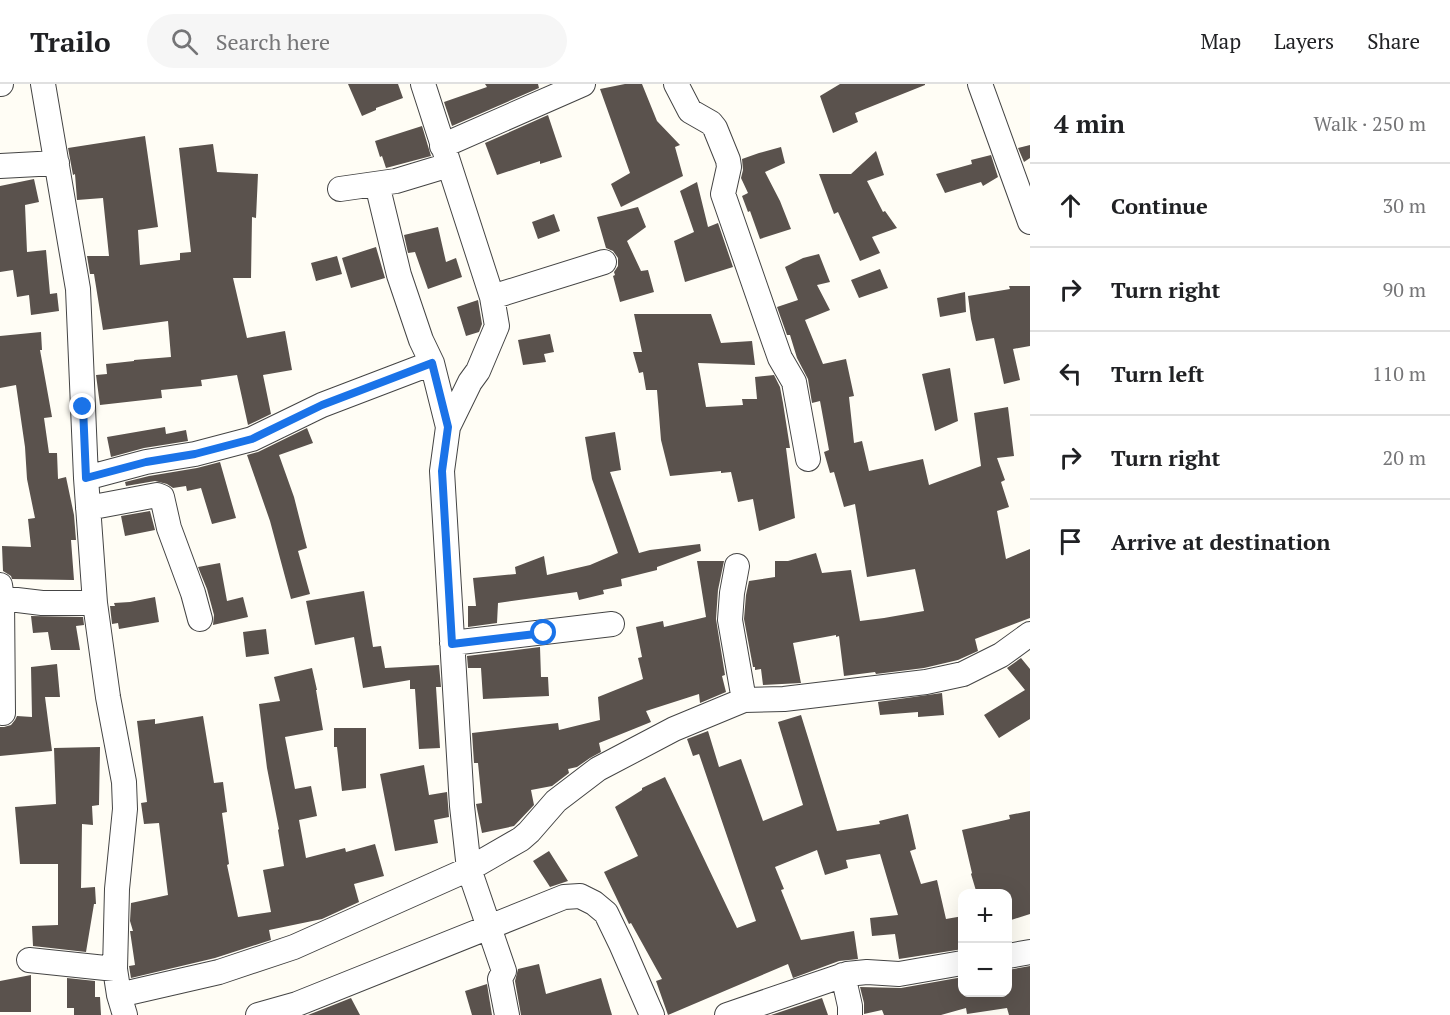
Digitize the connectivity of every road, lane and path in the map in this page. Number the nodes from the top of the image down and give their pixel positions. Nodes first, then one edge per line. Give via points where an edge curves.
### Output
1 (43, 84) edge
2 (423, 84) edge
3 (583, 84) edge
4 (676, 84) edge
5 (980, 84) edge
6 (558, 89) edge
7 (445, 156) junction
8 (57, 163) junction
9 (0, 166) edge
10 (377, 184) junction
11 (340, 189) dead end
12 (1030, 222) edge
13 (604, 262) dead end
14 (492, 297) junction
15 (432, 363) junction
16 (448, 427) junction
17 (808, 459) dead end
18 (86, 478) junction
19 (88, 508) junction
20 (737, 566) dead end
21 (1, 594) edge
22 (95, 603) junction
23 (200, 619) dead end
24 (612, 624) dead end
25 (1029, 640) edge
26 (452, 644) junction
27 (744, 700) junction
28 (3, 714) dead end
29 (478, 898) junction
30 (1030, 952) edge
31 (1012, 955) edge
32 (29, 960) dead end
33 (958, 964) edge
34 (115, 969) junction
35 (843, 975) junction
36 (122, 1005) edge
37 (299, 1009) edge
38 (258, 1015) edge
39 (507, 1015) edge
40 (652, 1015) edge
41 (727, 1015) edge
42 (850, 1015) edge

1 - 8 street
2 - 7 street
3 - 6 street
4 - 17 street via 690,111 715,128 728,160 723,195 780,358 794,379
5 - 12 street
6 - 7 street
7 - 10 street via 396,181
7 - 14 street
8 - 9 street
8 - 18 street via 78,289
10 - 11 street
10 - 15 street via 399,275
13 - 14 street
14 - 16 street via 497,326
15 - 16 street
15 - 18 street via 322,405 252,439
16 - 26 street via 442,471
18 - 19 street
19 - 22 street
19 - 23 street via 162,497
20 - 27 street via 730,620
21 - 22 street via 42,603
21 - 28 street
22 - 34 street via 124,782
24 - 26 street
25 - 27 street via 963,674 926,682
26 - 29 street via 462,806
27 - 29 street via 674,729 598,769 556,801 521,839
29 - 36 street via 294,947
29 - 37 street
29 - 39 street via 504,971 500,979
29 - 40 street via 580,896 594,903 606,913
30 - 31 street
32 - 34 street
33 - 35 street via 899,975
34 - 36 street
35 - 41 street
35 - 42 street
37 - 38 street

